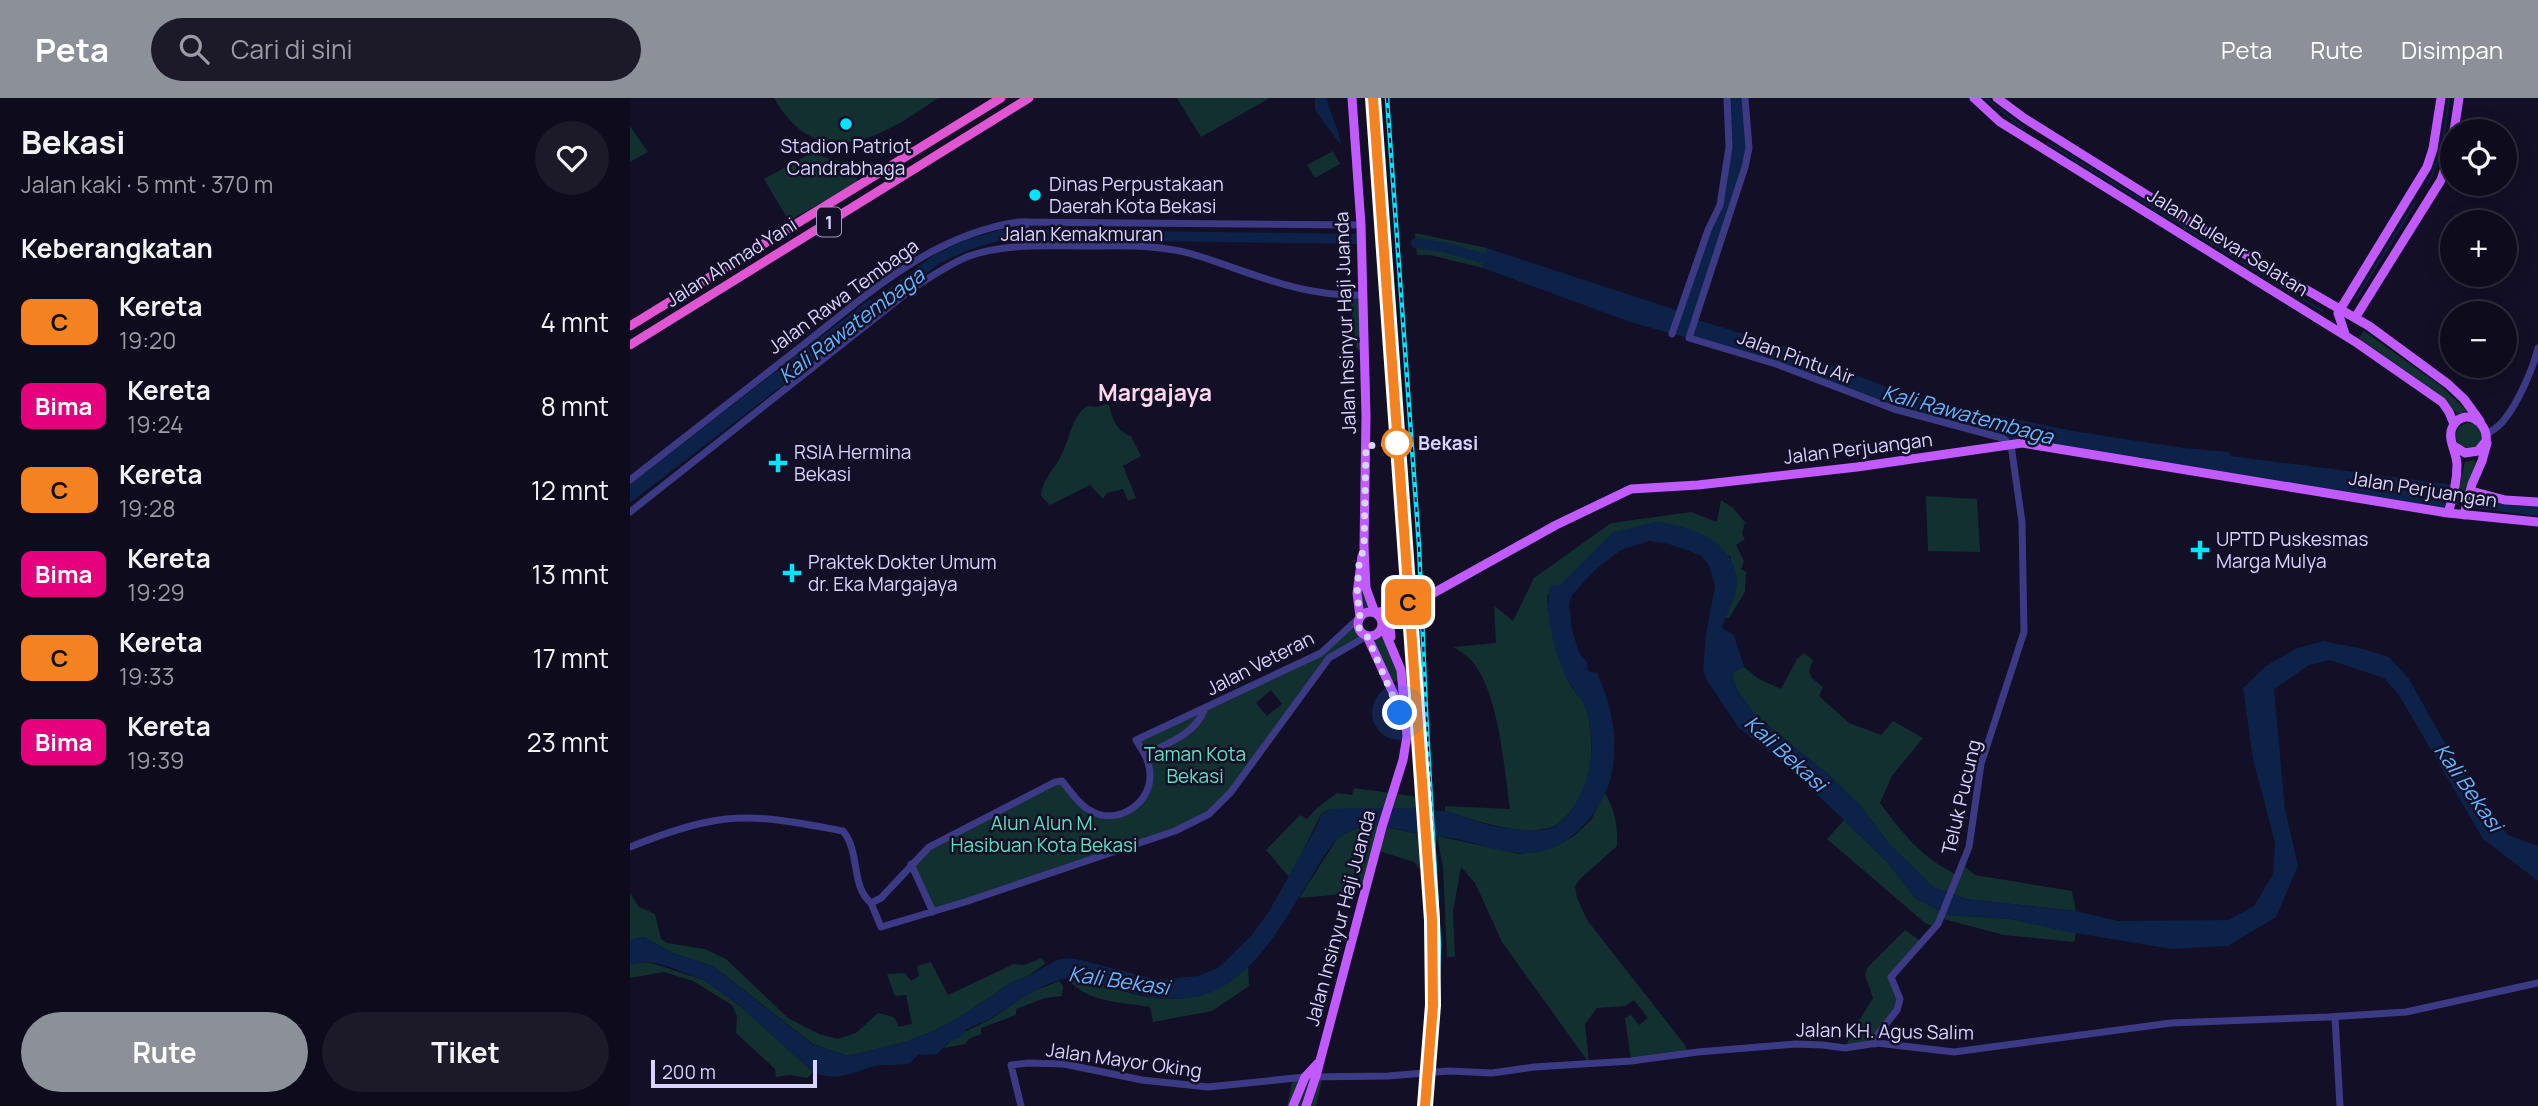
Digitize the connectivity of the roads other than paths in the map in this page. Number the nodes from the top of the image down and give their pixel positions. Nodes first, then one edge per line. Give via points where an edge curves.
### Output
1 (1001, 98) edge
2 (1029, 98) edge
3 (1352, 98) edge
4 (1727, 98) edge
5 (1745, 98) edge
6 (1974, 98) edge
7 (1997, 98) edge
8 (2441, 98) edge
9 (2459, 98) edge
10 (2456, 119) edge
11 (2440, 182) edge
12 (1026, 223) junction
13 (1361, 225) junction
14 (1027, 244) junction
15 (1362, 295) junction
16 (674, 299) junction
17 (2324, 299) junction
18 (2342, 305) junction
19 (2361, 309) junction
20 (1679, 311) junction
21 (684, 313) junction
22 (2315, 317) junction
23 (2355, 318) junction
24 (1695, 319) junction
25 (630, 326) edge
26 (1672, 334) dead end
27 (2345, 335) junction
28 (630, 345) edge
29 (2538, 348) edge
30 (2471, 409) junction
31 (2451, 414) junction
32 (2480, 421) junction
33 (2454, 425) junction
34 (2487, 436) junction
35 (2011, 445) junction
36 (2454, 446) junction
37 (630, 480) edge
38 (2471, 493) junction
39 (2538, 502) edge
40 (2449, 510) junction
41 (630, 512) edge
42 (2465, 513) junction
43 (2538, 522) edge
44 (1364, 547) junction
45 (1401, 609) junction
46 (1375, 613) junction
47 (1360, 617) junction
48 (1384, 622) junction
49 (1367, 636) junction
50 (1334, 641) junction
51 (1340, 650) junction
52 (1402, 679) junction
53 (1388, 682) junction
54 (1205, 708) junction
55 (1145, 755) junction
56 (1395, 782) junction
57 (630, 847) edge
58 (911, 864) junction
59 (871, 903) junction
60 (933, 912) junction
61 (2538, 983) edge
62 (2335, 1017) junction
63 (1875, 1044) junction
64 (1318, 1063) junction
65 (1316, 1076) junction
66 (1305, 1077) junction
67 (1021, 1106) edge
68 (1293, 1106) edge
69 (1306, 1106) edge
70 (2340, 1106) edge

1 - 16 highway, Jalan Ahmad Yani / 1
2 - 21 highway, Jalan Ahmad Yani / 1
3 - 13 main road, Jalan Insinyur Haji Juanda
4 - 20 street via 1729,147 1721,200
5 - 24 street via 1749,148 1745,167
6 - 22 main road, Jalan Bulevar Selatan via 2000,122
7 - 17 main road, Jalan Bulevar Selatan via 2198,228
8 - 18 main road via 2427,167
9 - 10 main road
11 - 19 main road
12 - 13 street, Jalan Rawa Tembaga
12 - 14 street
12 - 37 street, Jalan Rawa Tembaga via 963,235 911,264
13 - 15 main road, Jalan Insinyur Haji Juanda
14 - 15 street, Jalan Kemakmuran via 1164,248 1307,292
14 - 41 street, Jalan Kemakmuran via 967,257 914,288
15 - 44 main road, Jalan Insinyur Haji Juanda
16 - 21 highway
16 - 25 highway, Jalan Ahmad Yani / 1
17 - 18 main road, Jalan Bulevar Selatan
17 - 22 main road via 2330,311 2324,318
18 - 19 main road
18 - 23 main road, Jalan Bulevar Selatan
18 - 27 main road via 2338,319
19 - 23 main road
20 - 24 street
20 - 26 street
21 - 28 highway, Jalan Ahmad Yani / 1
22 - 27 main road, Jalan Bulevar Selatan
23 - 30 main road, Jalan Bulevar Selatan via 2448,384
24 - 35 street, Jalan Pintu Air via 1689,338
27 - 31 main road, Jalan Bulevar Selatan via 2442,402
29 - 34 street via 2504,421
30 - 31 main road
30 - 32 main road, Jalan Bulevar Selatan
31 - 33 main road
32 - 33 main road via 2467,417
32 - 34 main road
33 - 36 main road
34 - 36 main road via 2475,453
34 - 38 main road via 2488,446
35 - 40 main road, Jalan Perjuangan via 2049,447
35 - 45 main road, Jalan Perjuangan via 1772,477 1631,489
35 - 63 street, Teluk Pucung via 2022,522 2024,632 1981,764 1969,847 1938,924 1891,976 1900,999
36 - 40 main road via 2457,466
38 - 39 main road, Jalan Perjuangan
38 - 42 main road
40 - 42 main road, Jalan Perjuangan
42 - 43 main road, Jalan Perjuangan
44 - 46 main road, Jalan Insinyur Haji Juanda via 1366,589
44 - 47 main road, Jalan Insinyur Haji Juanda via 1357,593
45 - 46 main road, Jalan Perjuangan
45 - 48 main road
46 - 47 main road
46 - 48 main road
47 - 49 main road via 1359,629
47 - 50 street, Jalan Veteran
48 - 49 main road via 1378,633
48 - 52 main road, Jalan Insinyur Haji Juanda
49 - 51 street
49 - 53 main road, Jalan Insinyur Haji Juanda
50 - 51 street via 1333,646
50 - 54 street, Jalan Veteran via 1321,653
51 - 60 street via 1313,678 1231,792 1204,818
52 - 53 main road
52 - 56 main road, Jalan Insinyur Haji Juanda via 1407,736
53 - 56 main road, Jalan Insinyur Haji Juanda via 1401,722
54 - 55 street, Jalan Veteran via 1196,725
54 - 55 street, Jalan Veteran via 1136,740
55 - 58 street, Jalan Veteran via 1149,786 1129,811 1109,816 1091,811 1062,782 1055,782 934,844
56 - 64 main road, Jalan Insinyur Haji Juanda
57 - 59 street via 710,821 736,819 843,831 854,850 860,891
58 - 59 street, Jalan Veteran
58 - 60 street
59 - 60 street via 881,927
61 - 62 street, Jalan KH. Agus Salim via 2413,1011
62 - 63 street, Jalan KH. Agus Salim via 2171,1023 1954,1052
62 - 70 street
63 - 65 street, Jalan KH. Agus Salim via 1698,1052 1492,1073
64 - 65 main road, Jalan Insinyur Haji Juanda
64 - 66 main road, Jalan Insinyur Haji Juanda
65 - 66 street, Jalan Mayor Oking
65 - 69 main road, Jalan Insinyur Haji Juanda
66 - 67 street, Jalan Mayor Oking via 1196,1087 1064,1064 1011,1065
66 - 68 main road, Jalan Insinyur Haji Juanda

